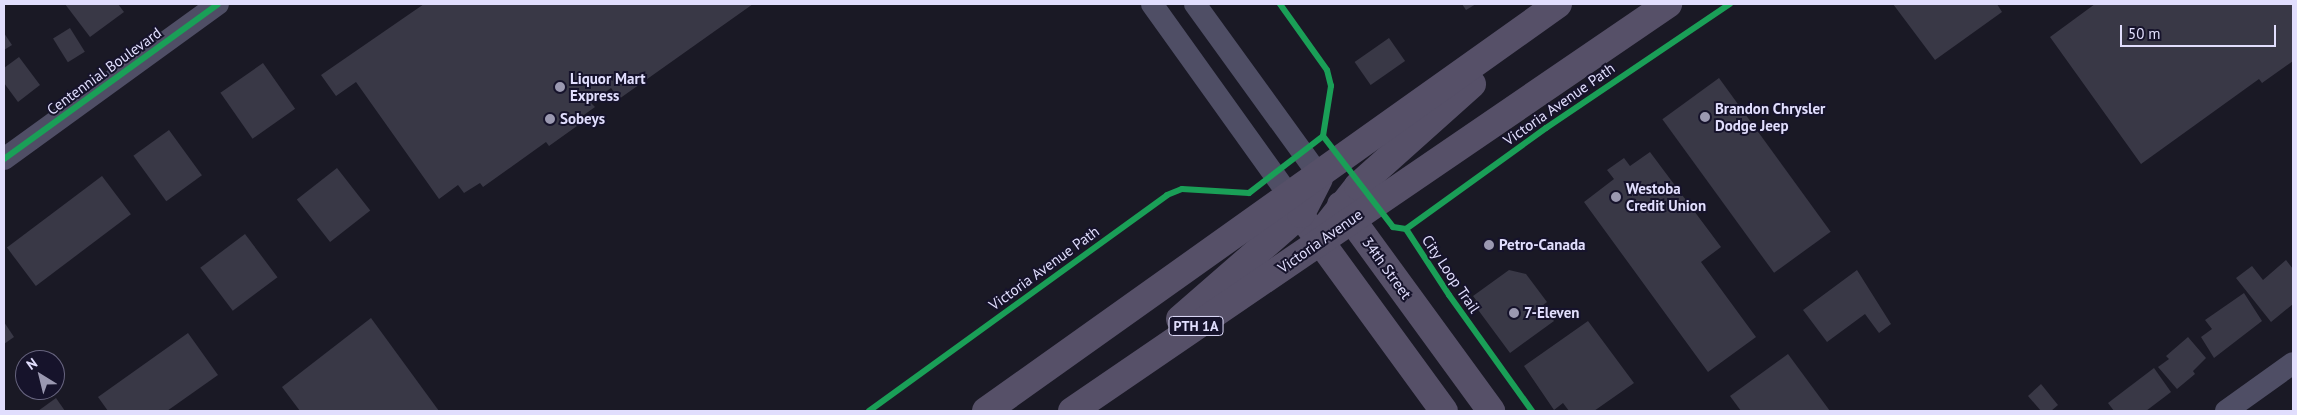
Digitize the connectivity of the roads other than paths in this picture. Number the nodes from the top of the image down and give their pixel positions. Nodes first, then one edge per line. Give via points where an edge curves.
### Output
1 (218, 4) edge
2 (1152, 4) edge
3 (1195, 4) edge
4 (1560, 4) edge
5 (1668, 4) edge
6 (4, 159) edge
7 (1319, 176) junction
8 (1296, 206) junction
9 (1346, 212) junction
10 (1320, 241) junction
11 (2293, 363) edge
12 (1074, 410) edge
13 (986, 411) edge
14 (1444, 411) edge
15 (1491, 411) edge
16 (2226, 411) edge

1 - 6 street, Centennial Boulevard
2 - 8 street
3 - 7 street, 34th Street
4 - 7 main road
4 - 9 main road
5 - 9 main road, Victoria Avenue / PTH 1A
7 - 8 main road
7 - 9 main road, 34th Street
8 - 10 main road
8 - 12 main road
8 - 13 main road
9 - 10 main road, Victoria Avenue / PTH 1A
9 - 15 main road, 34th Street
10 - 12 main road, Victoria Avenue / PTH 1A
10 - 14 main road
11 - 16 street

